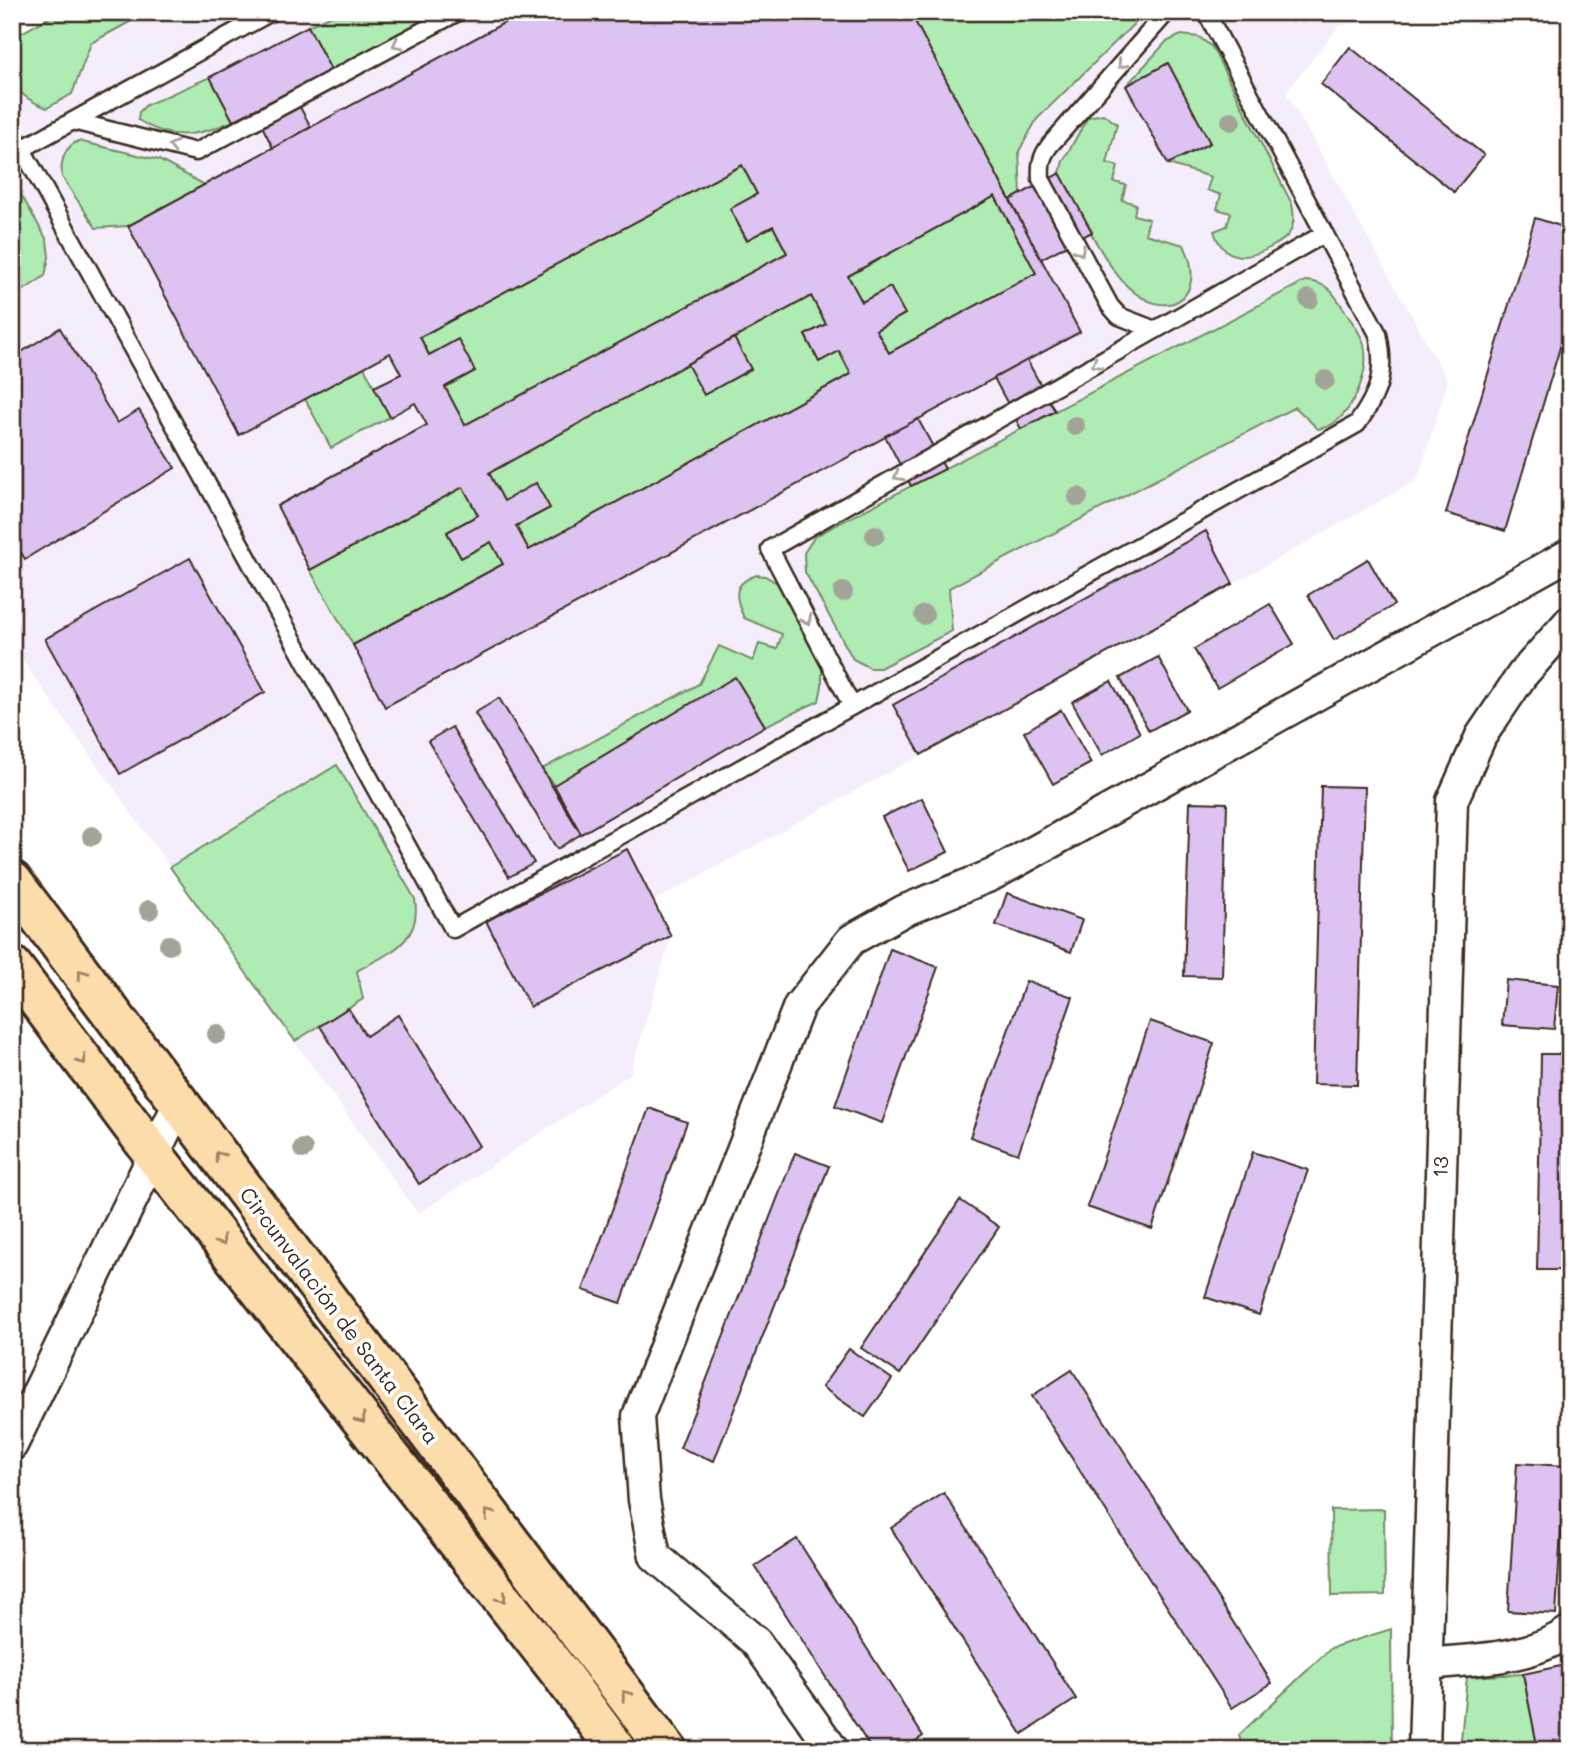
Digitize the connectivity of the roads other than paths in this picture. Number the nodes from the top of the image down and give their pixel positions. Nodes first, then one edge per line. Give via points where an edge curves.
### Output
1 (271, 12) edge
2 (458, 12) edge
3 (1167, 12) edge
4 (1206, 12) edge
5 (73, 121) junction
6 (12, 132) edge
7 (22, 149) junction
8 (1324, 234) junction
9 (1155, 330) junction
10 (1570, 554) edge
11 (1570, 621) edge
12 (852, 706) junction
13 (12, 881) edge
14 (12, 966) edge
15 (179, 1103) junction
16 (153, 1155) junction
17 (12, 1445) edge
18 (1570, 1631) edge
19 (1426, 1664) junction
20 (664, 1746) edge
21 (618, 1750) edge
22 (833, 1750) edge
23 (1424, 1750) edge

1 - 5 lane
2 -> 5 lane via 196,152
3 -> 9 lane via 1050,145 1040,165 1041,179 1110,306 1119,316
4 - 8 lane
5 - 7 lane
6 - 7 lane
7 - 12 lane via 453,929
8 - 9 lane
8 - 12 lane via 1378,334 1383,357 1380,383 1357,424
9 -> 12 lane via 770,549
10 - 22 street via 992,875 903,911 851,940 799,1006 638,1416 644,1500 655,1556 756,1642
11 - 19 street, 13 via 1522,675 1481,736 1452,801
15 -> 13 highway, Circunvalación de Santa Clara
14 -> 16 highway, Circunvalación de Santa Clara
15 - 16 street
20 -> 15 highway, Circunvalación de Santa Clara
16 - 17 street
16 -> 21 highway, Circunvalación de Santa Clara
18 - 19 street via 1516,1655
19 - 23 street, 13
20 - 21 highway via 635,1739

